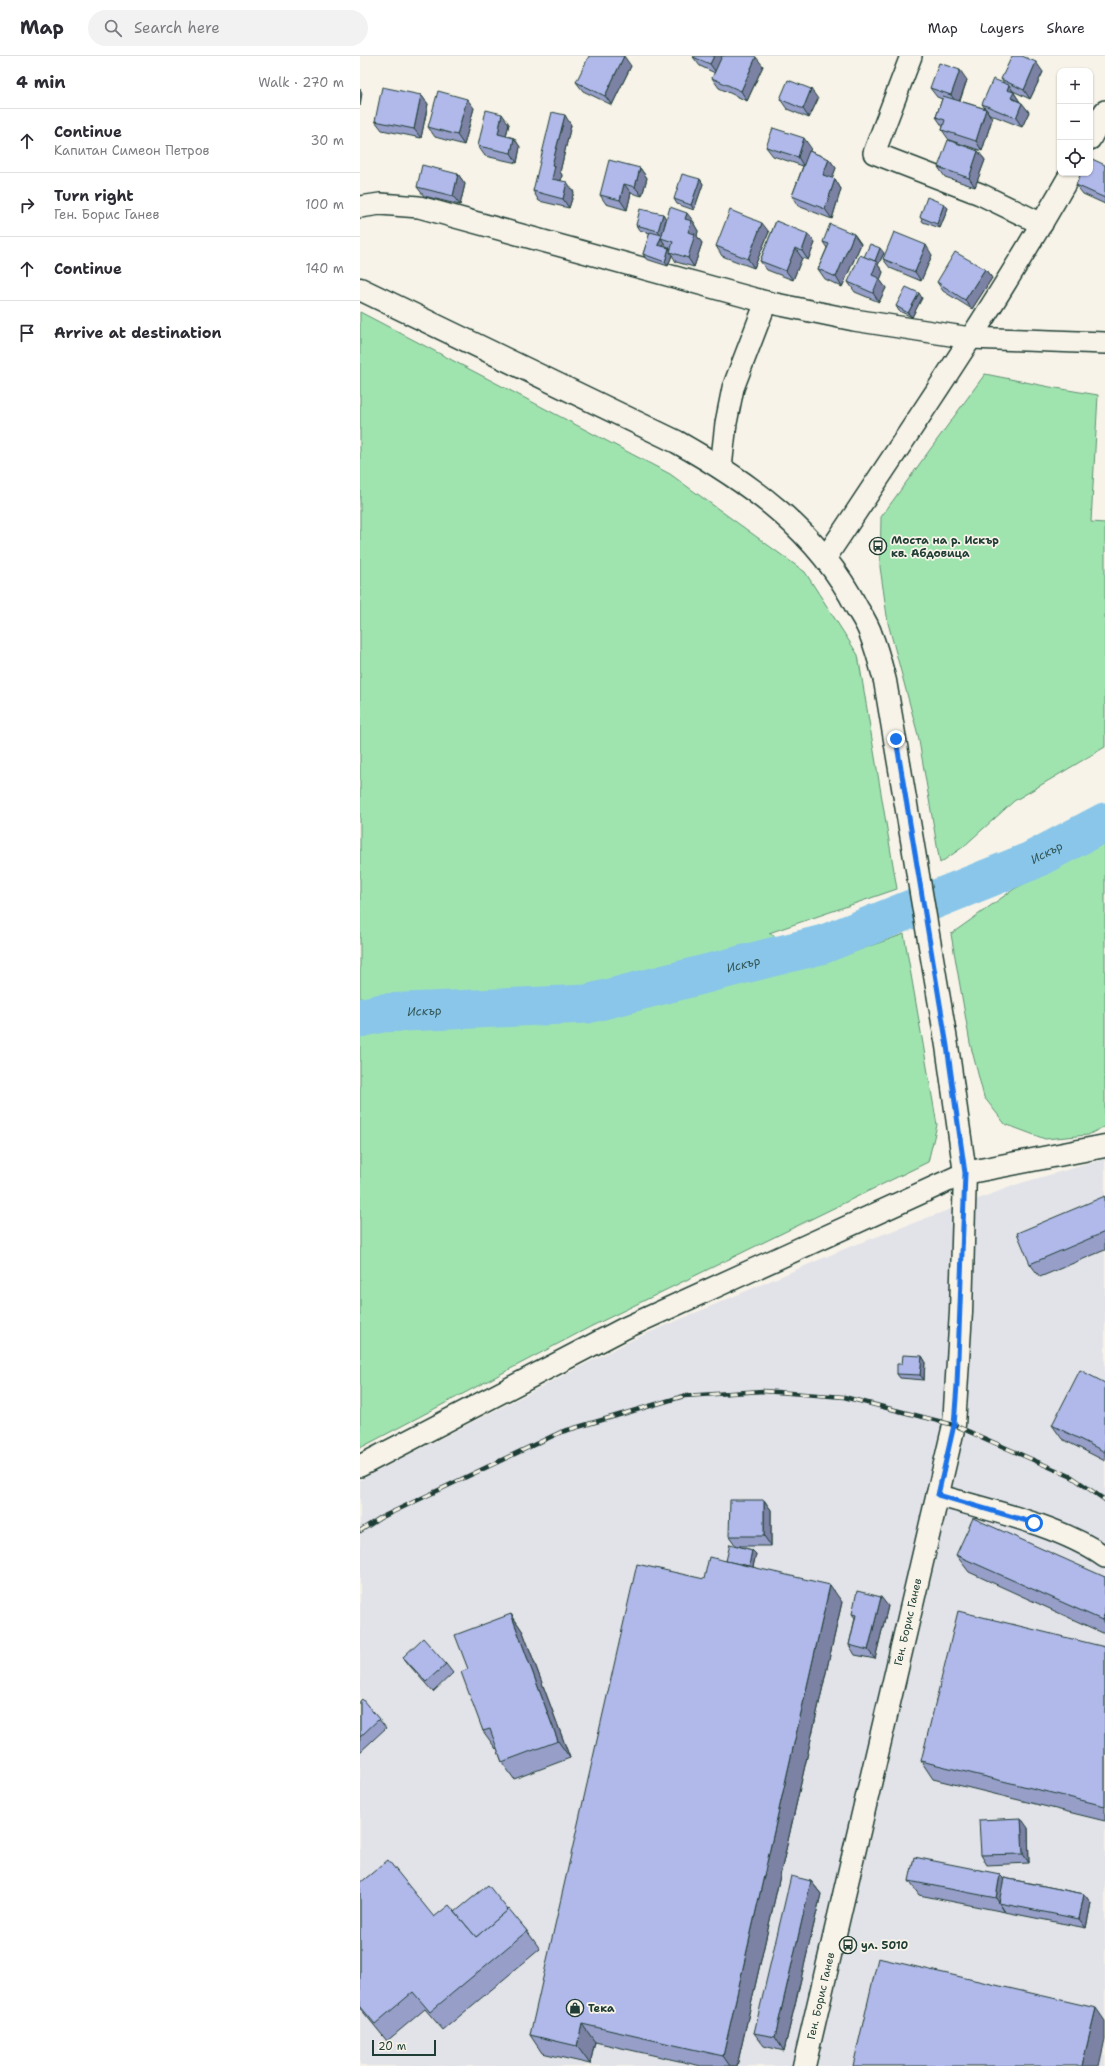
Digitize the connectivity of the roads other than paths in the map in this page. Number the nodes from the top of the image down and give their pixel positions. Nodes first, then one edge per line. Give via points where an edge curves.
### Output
1 (911, 56) edge
2 (1105, 111) edge
3 (1093, 133) edge
4 (1069, 176) edge
5 (360, 207) edge
6 (1042, 224) junction
7 (360, 289) edge
8 (766, 302) junction
9 (970, 338) junction
10 (1105, 343) edge
11 (721, 467) junction
12 (826, 557) junction
13 (1105, 1146) edge
14 (965, 1173) junction
15 (360, 1466) edge
16 (938, 1495) junction
17 (1105, 1557) edge
18 (804, 2066) edge

1 - 6 street via 874,153 980,194
2 - 3 street
4 - 6 street
5 - 8 street via 380,204 419,207
6 - 9 street
7 - 11 street, Ген. Борис Ганев via 670,439
8 - 9 street via 911,330
8 - 11 street via 733,388
9 - 10 street
9 - 12 street
11 - 12 street, Ген. Борис Ганев via 768,500
12 - 14 street, Ген. Борис Ганев via 850,593 871,634 885,681 947,1046
13 - 14 street
14 - 15 street via 625,1328
14 - 16 street, Ген. Борис Ганев via 954,1425
16 - 17 street via 1034,1523 1092,1548
16 - 18 street, Ген. Борис Ганев

